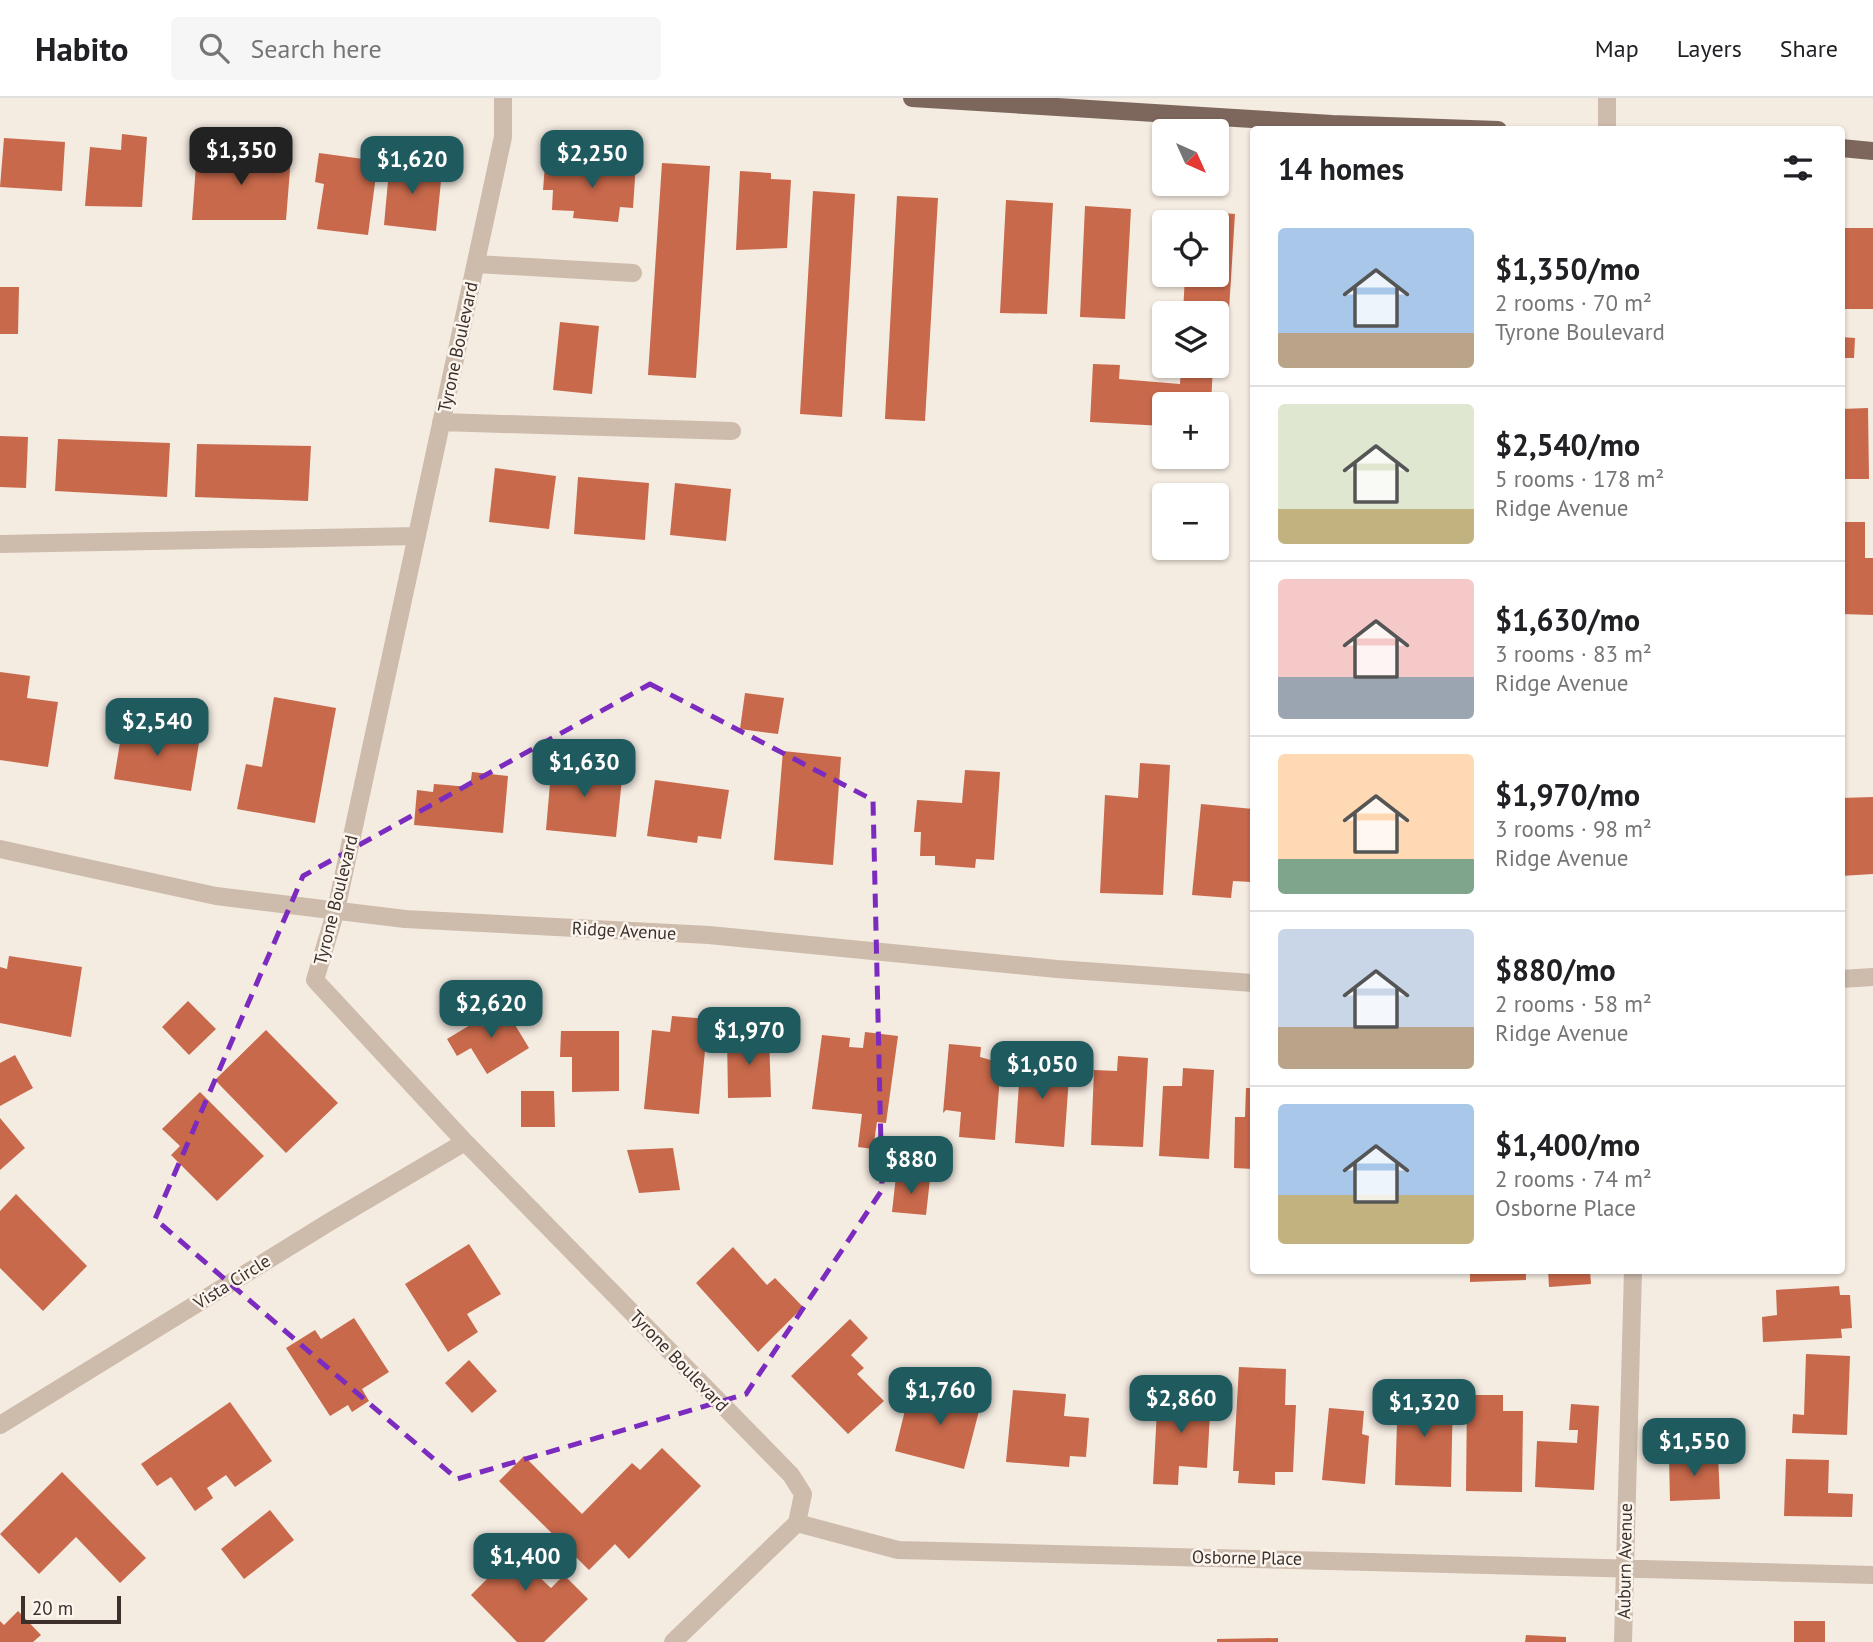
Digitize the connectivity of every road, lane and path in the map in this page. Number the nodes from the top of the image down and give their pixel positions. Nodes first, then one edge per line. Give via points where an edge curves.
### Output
1 (503, 98) edge
2 (912, 98) edge
3 (928, 98) edge
4 (1607, 98) edge
5 (1387, 126) edge
6 (1607, 126) edge
7 (1845, 148) edge
8 (1873, 151) edge
9 (475, 264) junction
10 (633, 273) dead end
11 (441, 422) junction
12 (732, 431) dead end
13 (417, 536) junction
14 (0, 544) edge
15 (0, 849) edge
16 (336, 910) junction
17 (1873, 976) edge
18 (1845, 979) edge
19 (1250, 983) edge
20 (465, 1142) junction
21 (1633, 1274) edge
22 (0, 1425) edge
23 (797, 1523) junction
24 (1625, 1567) junction
25 (1873, 1574) edge
26 (673, 1642) edge
27 (1623, 1642) edge

1 - 9 street, Tyrone Boulevard via 503,138
2 - 3 main road
3 - 5 main road
4 - 6 street
7 - 8 main road
9 - 10 street
9 - 11 street, Tyrone Boulevard
11 - 12 street
11 - 13 street, Tyrone Boulevard
13 - 14 street
13 - 16 street, Tyrone Boulevard
15 - 16 street, Ridge Avenue via 216,896
16 - 19 street, Ridge Avenue via 405,919 709,935
16 - 20 street, Tyrone Boulevard via 315,980
17 - 18 street
20 - 22 street, Vista Circle
20 - 23 street, Tyrone Boulevard via 791,1475 803,1494
21 - 24 street, Auburn Avenue
23 - 24 street, Osborne Place via 898,1550
23 - 26 street
24 - 25 street, Osborne Place
24 - 27 street, Auburn Avenue

